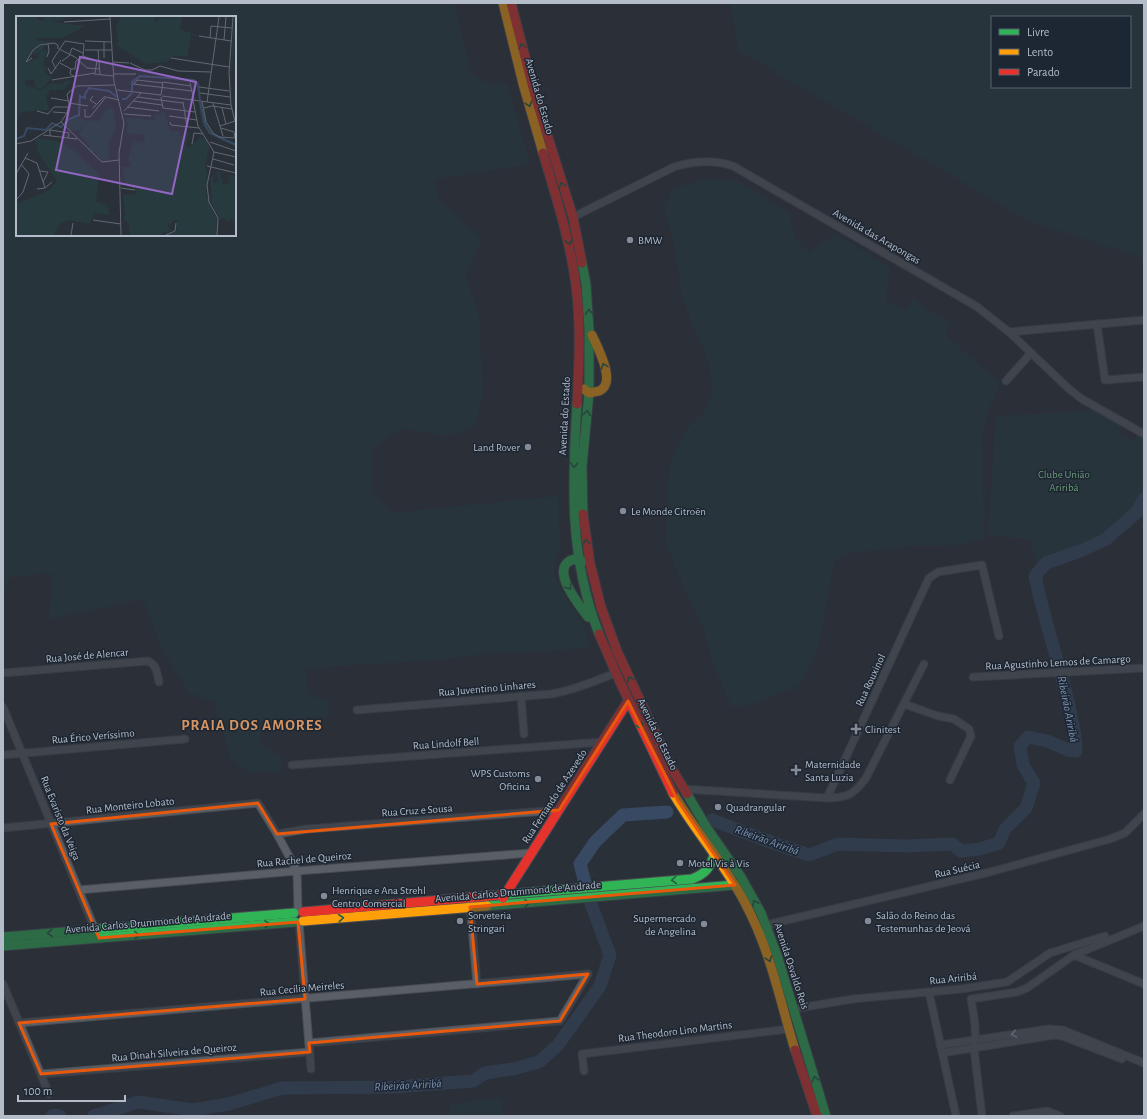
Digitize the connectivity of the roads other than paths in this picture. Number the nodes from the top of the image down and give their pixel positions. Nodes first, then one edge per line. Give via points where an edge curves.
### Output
1 (503, 3) edge
2 (511, 3) edge
3 (573, 217) junction
4 (1144, 320) edge
5 (1097, 324) junction
6 (589, 329) junction
7 (1009, 332) junction
8 (1031, 353) junction
9 (1144, 377) edge
10 (1006, 381) dead end
11 (578, 384) junction
12 (589, 392) junction
13 (1144, 434) edge
14 (578, 559) junction
15 (590, 563) junction
16 (595, 627) junction
17 (999, 636) dead end
18 (924, 664) dead end
19 (1144, 668) edge
20 (3, 673) edge
21 (615, 673) junction
22 (973, 677) dead end
23 (159, 682) dead end
24 (521, 696) junction
25 (628, 701) junction
26 (904, 704) junction
27 (3, 707) edge
28 (357, 710) dead end
29 (524, 734) dead end
30 (185, 739) dead end
31 (602, 742) junction
32 (22, 753) junction
33 (3, 755) edge
34 (292, 765) dead end
35 (950, 780) dead end
36 (683, 789) junction
37 (827, 798) junction
38 (559, 810) junction
39 (698, 814) joint
40 (1144, 814) edge
41 (688, 816) joint
42 (51, 824) junction
43 (3, 828) edge
44 (277, 834) junction
45 (531, 854) junction
46 (714, 855) junction
47 (297, 871) junction
48 (692, 879) junction
49 (628, 884) junction
50 (735, 885) junction
51 (693, 889) junction
52 (79, 890) junction
53 (628, 894) junction
54 (504, 895) junction
55 (470, 903) junction
56 (500, 905) junction
57 (298, 917) junction
58 (766, 925) junction
59 (1144, 926) edge
60 (97, 934) junction
61 (1105, 936) dead end
62 (3, 937) edge
63 (3, 946) edge
64 (1074, 955) junction
65 (3, 984) edge
66 (477, 984) junction
67 (1144, 984) edge
68 (929, 992) junction
69 (305, 998) junction
70 (793, 1009) junction
71 (975, 1022) junction
72 (19, 1023) junction
73 (788, 1029) junction
74 (966, 1040) junction
75 (975, 1040) junction
76 (309, 1043) junction
77 (940, 1045) junction
78 (974, 1049) junction
79 (310, 1052) junction
80 (942, 1053) junction
81 (1144, 1063) edge
82 (1144, 1068) edge
83 (311, 1069) dead end
84 (584, 1071) dead end
85 (41, 1074) junction
86 (49, 1094) dead end
87 (816, 1116) edge
88 (826, 1116) edge
89 (956, 1116) edge
90 (982, 1116) edge
91 (1014, 1116) edge
92 (1060, 1116) edge

1 -> 11 main road, Avenida do Estado via 523,84 569,244 578,296
3 -> 2 main road, Avenida do Estado via 536,100
6 -> 3 main road, Avenida do Estado via 586,284
3 - 7 street, Avenida das Arapongas via 674,167 698,161 724,162 968,301
4 - 5 street
5 - 7 street
5 - 9 street via 1105,380
6 - 12 main road, Avenida do Estado
12 -> 6 main road via 600,391 605,387 607,380 604,364
7 - 8 street, Avenida das Arapongas
8 - 10 street
8 - 13 street, Avenida das Arapongas via 1082,399
11 - 12 main road
11 -> 14 main road, Avenida do Estado via 573,480
15 -> 12 main road, Avenida do Estado via 583,521 581,480
14 - 15 main road
14 - 16 main road, Avenida do Estado
14 -> 16 main road via 566,563 563,575
36 -> 15 main road, Avenida do Estado via 617,651 601,607
16 - 21 main road, Avenida do Estado
17 - 37 street, Rua Rouxinol via 982,565 938,572 929,578
18 - 26 street
19 - 22 street, Rua Agustinho Lemos de Camargo
20 - 23 street, Rua José de Alencar via 148,661 156,668
21 - 24 street, Rua Juventino Linhares via 569,691
21 - 25 main road, Avenida do Estado
24 - 28 street, Rua Juventino Linhares
24 - 29 street
25 - 31 main road, Rua Fernando de Azevedo
25 -> 41 main road, Avenida do Estado via 664,775
26 - 35 street via 954,719 969,729 971,736
26 - 37 street via 858,789 841,797
27 - 32 street, Rua Evaristo da Veiga
30 - 32 street, Rua Érico Veríssimo
31 - 34 street, Rua Lindolf Bell
31 - 38 main road, Rua Fernando de Azevedo
32 - 33 street, Rua Érico Veríssimo
32 - 42 street, Rua Evaristo da Veiga
36 - 37 street
36 - 39 main road, Avenida do Estado
38 - 44 street, Rua Cruz e Sousa via 307,829
38 - 45 main road, Rua Fernando de Azevedo
58 -> 39 main road, Avenida Osvaldo Reis via 741,877
40 - 58 street, Rua Suécia via 1125,832 1110,840 990,872
41 - 46 main road, Avenida Osvaldo Reis
42 - 43 street, Rua Monteiro Lobato
42 - 44 street, Rua Monteiro Lobato via 258,803
42 - 52 street, Rua Evaristo da Veiga
44 - 47 street
45 - 47 street, Rua Rachel de Queiroz
45 - 54 main road, Rua Fernando de Azevedo
46 - 48 main road, Avenida Carlos Drummond de Andrade via 708,871
46 - 50 main road, Avenida Osvaldo Reis
47 - 52 street, Rua Rachel de Queiroz
47 - 57 street
48 -> 49 main road, Avenida Carlos Drummond de Andrade
48 - 51 main road
49 - 53 main road
49 - 54 main road, Avenida Carlos Drummond de Andrade
50 - 51 main road, Avenida Carlos Drummond de Andrade
50 -> 73 main road, Avenida Osvaldo Reis via 762,941
51 - 53 main road, Avenida Carlos Drummond de Andrade
52 - 60 street, Rua Evaristo da Veiga
56 -> 53 main road, Avenida Carlos Drummond de Andrade
54 - 55 main road, Avenida Carlos Drummond de Andrade
54 - 56 main road, Rua Fernando de Azevedo
55 - 56 main road, Avenida Carlos Drummond de Andrade
55 - 57 main road, Avenida Carlos Drummond de Andrade
55 - 66 street
57 - 60 main road, Avenida Carlos Drummond de Andrade
57 - 69 street
58 - 70 main road, Avenida Osvaldo Reis via 778,955
59 - 64 street
60 -> 62 main road, Avenida Carlos Drummond de Andrade
60 - 63 main road, Avenida Carlos Drummond de Andrade
61 - 68 street, Rua Ariribá via 1050,953 1007,982
64 - 67 street
64 - 71 street via 1027,988 971,999
65 - 72 street
66 - 69 street, Rua Cecília Meireles
66 - 76 street, Rua Cecília Meireles via 588,974 560,1021
68 - 70 street, Rua Ariribá via 853,999
68 - 77 street
69 - 72 street, Rua Cecília Meireles
69 - 76 street
88 -> 70 main road, Avenida Osvaldo Reis
71 - 74 street
71 - 75 street
72 - 85 street
73 - 84 street, Rua Theodoro Lino Martins via 582,1054
73 - 87 main road, Avenida Osvaldo Reis
74 - 75 street
74 - 77 street
75 - 78 street
81 -> 75 street via 1057,1029
76 - 79 street
77 - 80 street
78 - 80 street
78 - 82 street via 1054,1034
78 - 90 street
79 - 83 street
79 - 85 street, Rua Dinah Silveira de Queiroz
80 - 89 street
85 - 86 street
91 - 92 street via 1047,1111

